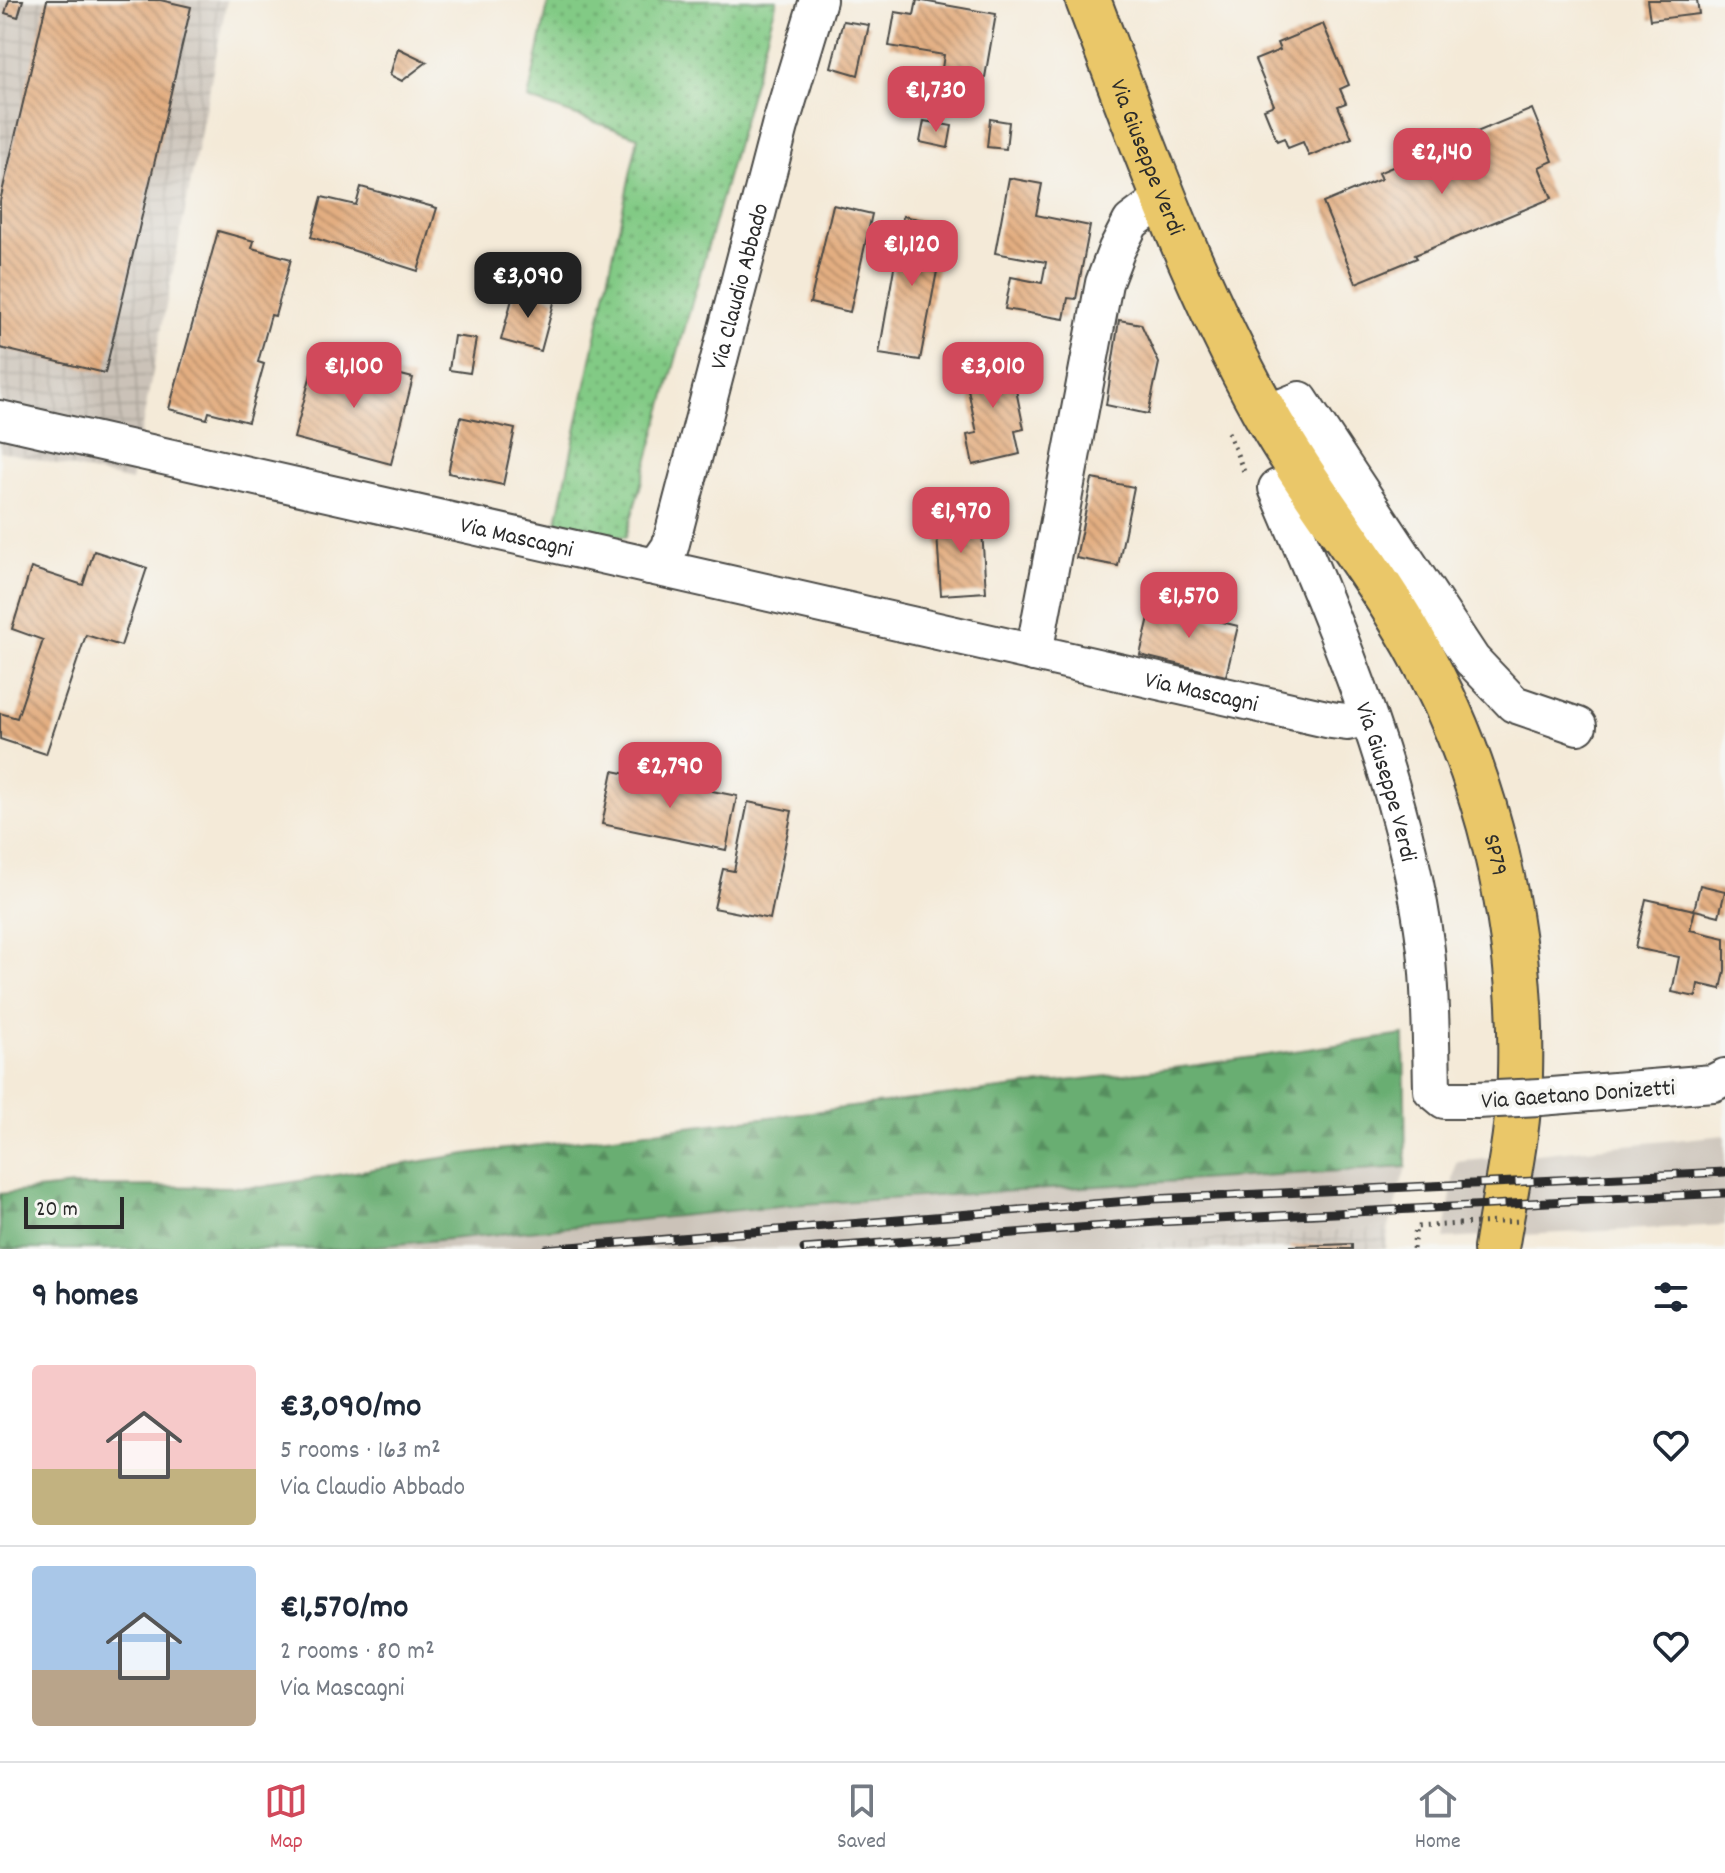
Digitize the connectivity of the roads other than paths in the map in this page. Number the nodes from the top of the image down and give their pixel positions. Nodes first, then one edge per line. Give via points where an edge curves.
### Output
1 (818, 0) edge
2 (1088, 0) edge
3 (1163, 198) junction
4 (1265, 414) junction
5 (0, 419) edge
6 (1277, 488) dead end
7 (650, 566) junction
8 (1034, 653) junction
9 (1368, 717) junction
10 (1578, 726) dead end
11 (1725, 1077) edge
12 (1432, 1090) joint
13 (1509, 1235) edge

1 - 7 street, Via Claudio Abbado via 674,534 661,560
2 - 3 main road, Via Giuseppe Verdi / SP79
3 - 4 main road, Via Giuseppe Verdi / SP79 via 1212,313
3 - 8 street via 1131,222 1104,283
4 - 10 street via 1300,400 1472,660 1514,704
4 - 13 main road, SP79 / SP79 via 1415,644 1476,781 1498,854 1518,979 1520,1074
5 - 7 street, Via Mascagni
6 - 9 street, Via Giuseppe Verdi
7 - 8 street, Via Mascagni
8 - 9 street, Via Mascagni via 1331,720
9 - 12 street, Via Giuseppe Verdi via 1408,851 1426,951
11 - 12 street, Via Gaetano Donizetti, bridge via 1713,1083 1476,1100 1444,1100

